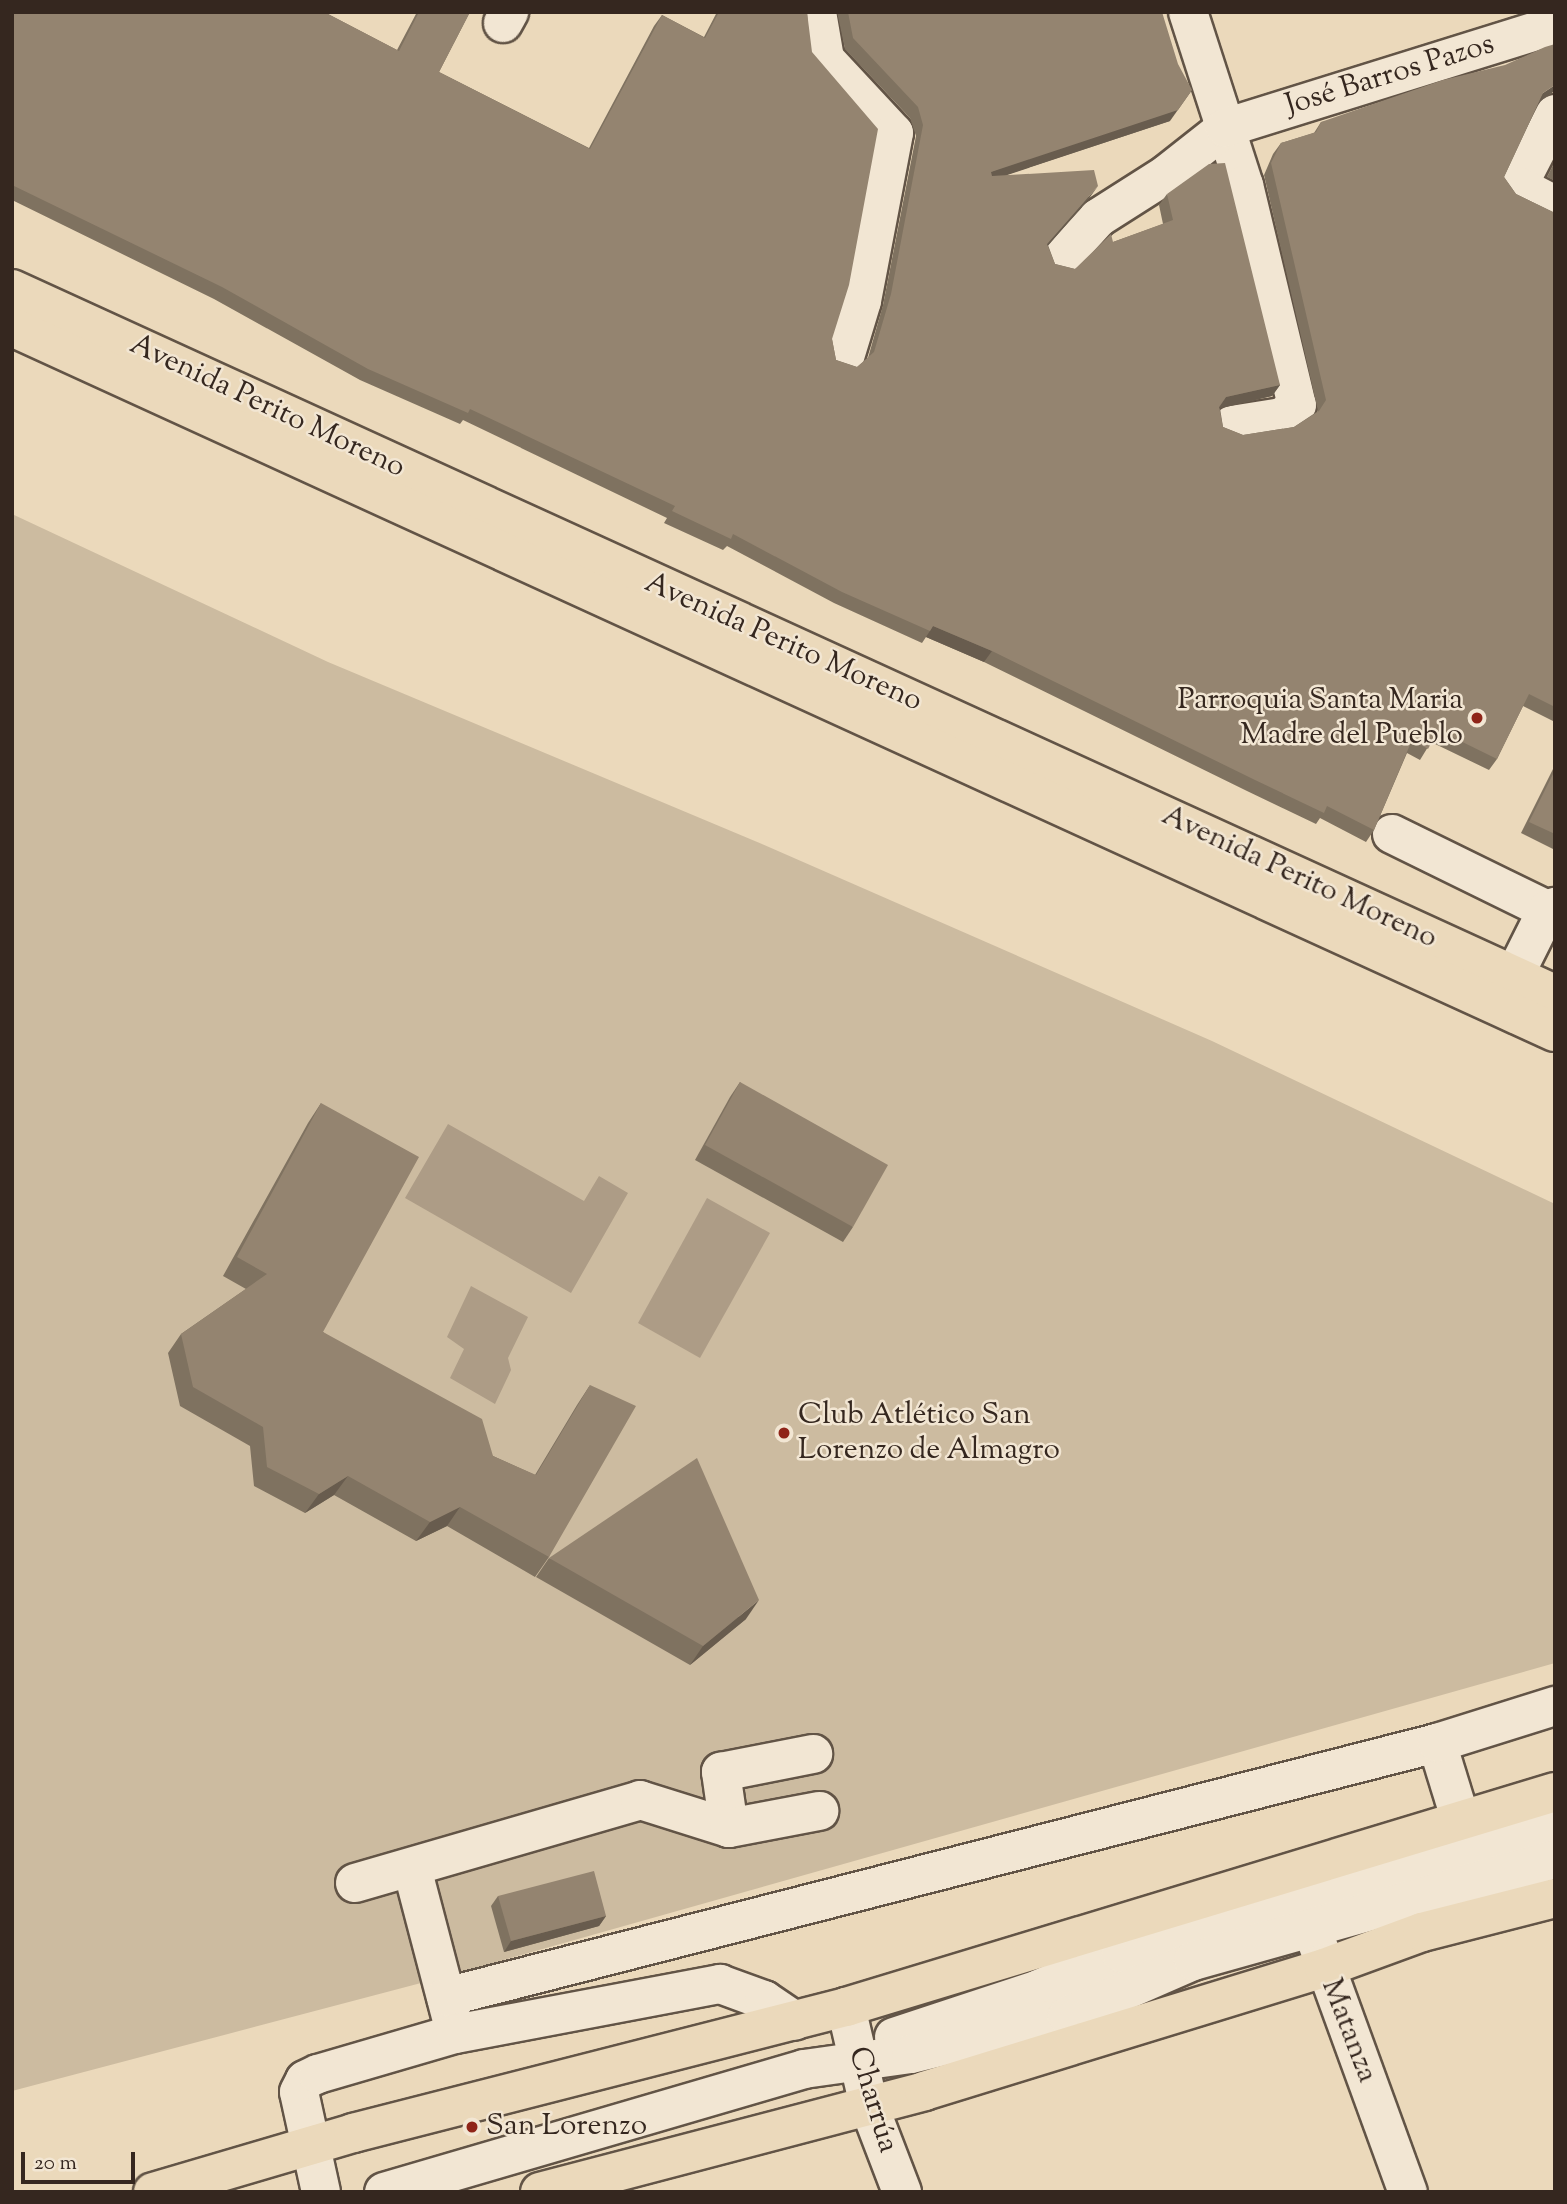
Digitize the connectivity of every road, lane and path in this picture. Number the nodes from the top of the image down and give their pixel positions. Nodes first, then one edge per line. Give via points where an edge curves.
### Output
1 (817, 12) edge
2 (1188, 12) edge
3 (1555, 24) edge
4 (1555, 114) edge
5 (1224, 128) junction
6 (1555, 205) edge
7 (1061, 258) dead end
8 (12, 289) edge
9 (12, 327) edge
10 (845, 358) dead end
11 (1231, 425) dead end
12 (1392, 834) dead end
13 (1551, 908) edge
14 (1514, 976) junction
15 (1555, 994) edge
16 (1555, 1032) edge
17 (1555, 1706) edge
18 (1437, 1742) junction
19 (813, 1754) dead end
20 (1555, 1792) edge
21 (818, 1811) dead end
22 (1461, 1821) junction
23 (1555, 1826) edge
24 (729, 1828) junction
25 (1555, 1859) edge
26 (412, 1868) junction
27 (355, 1882) dead end
28 (1555, 1898) edge
29 (1304, 1899) junction
30 (708, 1928) junction
31 (1324, 1968) junction
32 (720, 1984) junction
33 (1136, 1986) junction
34 (446, 1997) junction
35 (846, 2007) junction
36 (795, 2021) junction
37 (455, 2035) junction
38 (859, 2061) junction
39 (869, 2106) junction
40 (312, 2147) junction
41 (153, 2192) edge
42 (321, 2192) edge
43 (384, 2192) edge
44 (540, 2192) edge
45 (902, 2192) edge
46 (1408, 2192) edge

1 - 10 street via 825,59 894,133 865,289
2 - 5 street
3 - 5 street, José Barros Pazos
4 - 6 street via 1518,187
5 - 7 street via 1167,174 1098,218
5 - 11 street via 1244,185 1297,405 1282,417
8 - 14 main road, Avenida Perito Moreno
9 - 16 main road, Avenida Perito Moreno
12 - 13 street
13 - 14 street
14 - 15 main road, Avenida Perito Moreno
17 - 18 street
18 - 22 street
18 - 30 street
19 - 24 street via 721,1772
20 - 22 main road
21 - 24 street
22 - 29 main road
23 - 29 street
24 - 26 street via 640,1800
25 - 29 street
26 - 27 street
26 - 34 street
28 - 31 main road via 1422,1932
29 - 31 street, Matanza
29 - 33 street via 1193,1961
29 - 35 main road
29 - 38 street via 1121,1953 1039,1989 904,2030
30 - 32 street
30 - 34 street
31 - 33 street via 1265,1965 1191,1981
31 - 39 main road
31 - 46 street, Matanza
32 - 36 street via 764,2000
32 - 37 street
33 - 38 street via 1067,2016 911,2054
34 - 37 street
35 - 36 main road
35 - 38 street, Charrúa
36 - 40 main road
37 - 40 street via 305,2080 299,2092
38 - 39 street, Charrúa
38 - 43 street via 804,2068
39 - 44 main road
39 - 45 street, Charrúa
40 - 41 main road
40 - 42 street

